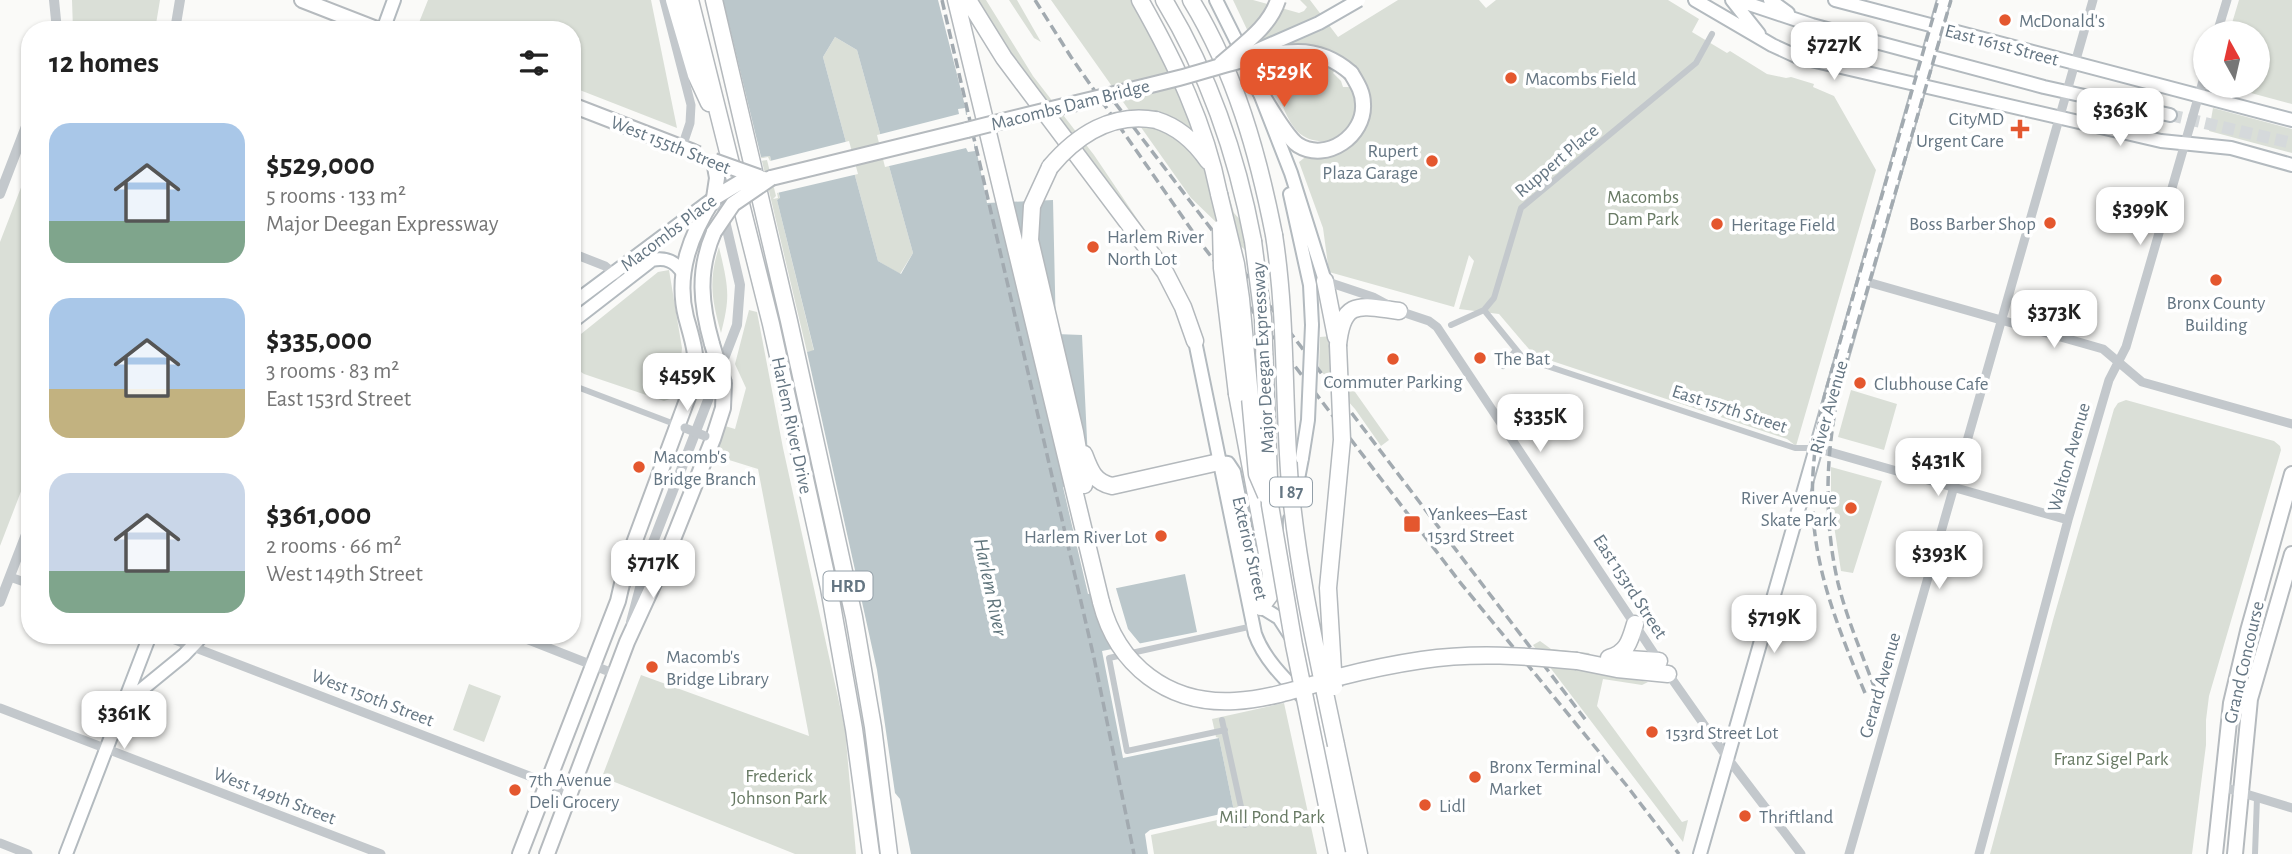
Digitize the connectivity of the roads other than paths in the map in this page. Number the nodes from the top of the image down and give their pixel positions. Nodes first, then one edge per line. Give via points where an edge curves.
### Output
1 (54, 0) edge
2 (180, 0) edge
3 (304, 0) edge
4 (394, 0) edge
5 (664, 0) edge
6 (674, 0) edge
7 (690, 0) edge
8 (714, 0) edge
9 (956, 0) edge
10 (968, 0) edge
11 (1140, 0) edge
12 (1164, 0) edge
13 (1191, 0) edge
14 (1216, 0) edge
15 (1278, 0) edge
16 (1359, 0) edge
17 (1695, 0) edge
18 (1735, 0) edge
19 (1770, 0) edge
20 (1834, 0) edge
21 (1944, 0) edge
22 (2093, 0) edge
23 (2227, 0) edge
24 (1796, 20) junction
25 (56, 21) edge
26 (176, 21) edge
27 (358, 21) edge
28 (385, 21) edge
29 (2221, 21) edge
30 (1937, 27) junction
31 (1712, 34) dead end
32 (1763, 40) junction
33 (1929, 54) junction
34 (2075, 62) junction
35 (1220, 65) junction
36 (1181, 77) junction
37 (1920, 86) junction
38 (1257, 87) junction
39 (2066, 92) junction
40 (2193, 94) edge
41 (2198, 98) edge
42 (2207, 98) edge
43 (581, 108) edge
44 (581, 109) edge
45 (2170, 115) tunnel mouth
46 (2059, 118) junction
47 (2292, 120) edge
48 (21, 139) edge
49 (727, 141) junction
50 (1278, 143) junction
51 (2185, 143) junction
52 (682, 147) junction
53 (714, 161) junction
54 (2292, 165) edge
55 (1214, 171) junction
56 (736, 178) junction
57 (771, 178) junction
58 (0, 194) edge
59 (1219, 194) junction
60 (709, 203) junction
61 (714, 232) junction
62 (581, 256) edge
63 (683, 273) junction
64 (618, 277) junction
65 (1325, 281) junction
66 (1864, 281) junction
67 (581, 299) edge
68 (1484, 310) junction
69 (1399, 311) junction
70 (581, 313) edge
71 (2002, 320) junction
72 (1337, 322) junction
73 (1451, 326) dead end
74 (1195, 341) joint
75 (1516, 350) junction
76 (2119, 361) junction
77 (1503, 366) dead end
78 (581, 389) edge
79 (2292, 424) edge
80 (681, 426) junction
81 (1075, 432) junction
82 (709, 437) junction
83 (1816, 448) junction
84 (1219, 462) junction
85 (2292, 474) edge
86 (1954, 487) junction
87 (1270, 505) junction
88 (2068, 520) junction
89 (21, 548) edge
90 (650, 550) junction
91 (2292, 554) edge
92 (666, 557) junction
93 (10, 577) junction
94 (21, 581) edge
95 (618, 601) junction
96 (0, 602) edge
97 (1255, 609) junction
98 (1635, 624) junction
99 (1253, 626) junction
100 (627, 642) junction
101 (147, 644) edge
102 (184, 644) edge
103 (195, 644) edge
104 (539, 644) edge
105 (192, 647) junction
106 (1613, 663) junction
107 (593, 665) junction
108 (1664, 667) junction
109 (615, 674) junction
110 (1343, 676) junction
111 (1314, 691) junction
112 (124, 705) junction
113 (0, 708) edge
114 (1318, 713) junction
115 (1222, 720) dead end
116 (1224, 730) junction
117 (1336, 745) junction
118 (107, 749) junction
119 (1726, 756) junction
120 (547, 783) junction
121 (2222, 787) junction
122 (571, 792) junction
123 (2242, 793) junction
124 (2257, 798) junction
125 (2292, 808) edge
126 (1245, 825) dead end
127 (0, 843) edge
128 (28, 854) edge
129 (66, 854) edge
130 (381, 854) edge
131 (520, 854) edge
132 (547, 854) edge
133 (871, 854) edge
134 (889, 854) edge
135 (1337, 854) edge
136 (1347, 854) edge
137 (1359, 854) edge
138 (1700, 854) edge
139 (1801, 854) edge
140 (1849, 854) edge
141 (1979, 854) edge
142 (2215, 854) edge
143 (2235, 854) edge
144 (2255, 854) edge

1 - 25 street
2 - 26 street
3 - 27 main road
4 - 28 main road
5 - 52 street via 690,97 690,123
6 - 49 highway via 696,75
7 - 49 highway, Harlem River Drive / HRD
8 - 134 highway, Harlem River Drive / HRD via 861,652
9 - 110 highway, bridge via 1103,610 1117,643 1154,681 1203,699 1254,699
10 - 74 highway via 986,31 1165,272
11 - 36 highway
12 - 87 highway, Major Deegan Expressway / I 87, bridge via 1219,112 1253,240 1263,318
13 - 117 highway, Major Deegan Expressway / I 87, bridge via 1241,106 1274,235 1284,306 1294,519
14 - 38 main road
15 - 35 main road, bridge via 1263,27
16 - 35 main road, Macombs Dam Bridge, bridge via 1289,37
17 - 32 main road
18 - 24 main road, East 161st Street
18 - 32 main road
19 - 24 main road
20 - 30 main road, East 161st Street
21 - 30 main road, River Avenue
22 - 34 street, Gerard Avenue
23 - 29 street
24 - 33 main road, East 161st Street
30 - 33 main road, River Avenue
30 - 34 main road, East 161st Street
31 - 68 street, Ruppert Place via 1696,63 1521,208 1499,286
32 - 37 main road via 1798,57
33 - 37 main road, River Avenue
33 - 39 main road, East 161st Street
34 - 39 street, Gerard Avenue
34 - 40 main road, East 161st Street
35 - 36 main road, Macombs Dam Bridge, bridge
35 - 38 main road, bridge via 1307,52 1332,59 1359,86 1361,121 1345,142 1324,150 1304,148 1293,141
36 - 55 highway
36 - 57 main road, Macombs Dam Bridge, bridge
37 - 46 main road
37 - 66 main road, River Avenue
38 - 50 main road
39 - 45 main road, East 161st Street
39 - 46 street, Gerard Avenue
41 - 51 street, Walton Avenue
42 - 47 main road, East 161st Street
43 - 52 street
44 - 53 main road, West 155th Street, bridge
46 - 51 main road
46 - 71 street, Gerard Avenue
48 - 58 street
49 - 133 highway, Harlem River Drive / HRD via 843,660
50 - 65 main road
50 - 111 main road, bridge via 1311,294 1308,420 1288,548
51 - 54 main road via 2231,148
51 - 76 street, Walton Avenue
52 - 90 street via 702,158 713,173 739,276 741,302 730,346
53 - 56 main road, West 155th Street, bridge
53 - 60 main road, bridge via 717,177
55 - 59 highway
55 - 81 highway, bridge via 1193,141 1176,128 1133,118 1109,122 1077,139 1044,177 1030,217 1031,252
56 - 57 main road, Macombs Place, bridge
56 - 60 main road, Macombs Place, bridge
56 - 61 main road, bridge
57 - 61 main road, bridge via 733,204
59 - 87 highway, bridge via 1238,275 1257,474
59 - 97 highway, bridge via 1222,268 1237,394 1271,575 1270,595
60 - 63 main road via 691,240
60 - 64 main road, Macombs Place
61 - 82 main road, bridge via 701,287 724,383 723,408
62 - 64 street via 605,265
63 - 64 main road, Macombs Place via 675,263 660,258
63 - 80 main road via 684,306 697,366
64 - 67 main road, Macombs Place
64 - 70 main road, Macombs Place
65 - 69 street
65 - 72 highway
66 - 71 street
66 - 83 main road, River Avenue
68 - 73 street
68 - 75 street, East 157th Street
69 - 72 highway via 1355,309
69 - 98 street, East 153rd Street via 1429,321 1440,331
71 - 76 street via 2103,349
71 - 86 street, Gerard Avenue
72 - 117 highway, bridge via 1342,440 1328,588
74 - 84 main road, Exterior Street
75 - 77 street
75 - 83 street, East 157th Street via 1524,358 1795,449
76 - 79 street via 2142,382
76 - 88 street, Walton Avenue via 2109,380
78 - 80 street
80 - 82 street, bridge
80 - 95 main road via 627,562
81 - 84 highway via 1092,473 1098,481 1112,485
81 - 110 highway, bridge via 1112,607 1126,639 1145,660 1175,681 1213,691
82 - 92 main road
83 - 86 street, East 157th Street
83 - 119 main road, River Avenue
84 - 97 main road, Exterior Street via 1231,465 1234,472
85 - 121 main road, Grand Concourse via 2231,703
86 - 88 street, East 157th Street
86 - 140 street, Gerard Avenue
87 - 135 highway, Major Deegan Expressway / I 87, bridge
88 - 141 street, Walton Avenue
89 - 93 street
90 - 92 street
90 - 95 street via 635,566
90 - 100 street
91 - 123 main road, Grand Concourse via 2252,690
92 - 100 main road
93 - 94 street
93 - 96 street
95 - 107 main road
97 - 99 main road, Exterior Street
97 - 111 main road, Exterior Street via 1273,613 1284,624
98 - 106 highway via 1626,648
98 - 108 street, East 153rd Street
99 - 114 main road, Exterior Street via 1270,662
99 - 116 street via 1109,658 1128,751
100 - 109 main road
101 - 112 main road
102 - 105 street, West 150th Street
103 - 105 main road
104 - 107 street
105 - 112 main road
105 - 120 street, West 150th Street
106 - 108 highway
106 - 110 highway, bridge via 1468,655
107 - 109 street
107 - 120 main road
108 - 119 street, East 153rd Street
109 - 122 main road
111 - 114 main road, Exterior Street
112 - 118 main road
113 - 118 street, West 149th Street
114 - 136 main road, Exterior Street
115 - 116 street
116 - 126 street
117 - 137 highway, Major Deegan Expressway / I 87
118 - 129 main road
118 - 130 street, West 149th Street
119 - 138 main road, River Avenue
119 - 139 street, East 153rd Street
120 - 122 street, West 150th Street
120 - 131 main road
121 - 123 street
121 - 142 main road, Grand Concourse
122 - 132 main road
123 - 124 street
123 - 143 main road, Grand Concourse
124 - 125 street
124 - 144 street
127 - 128 street

